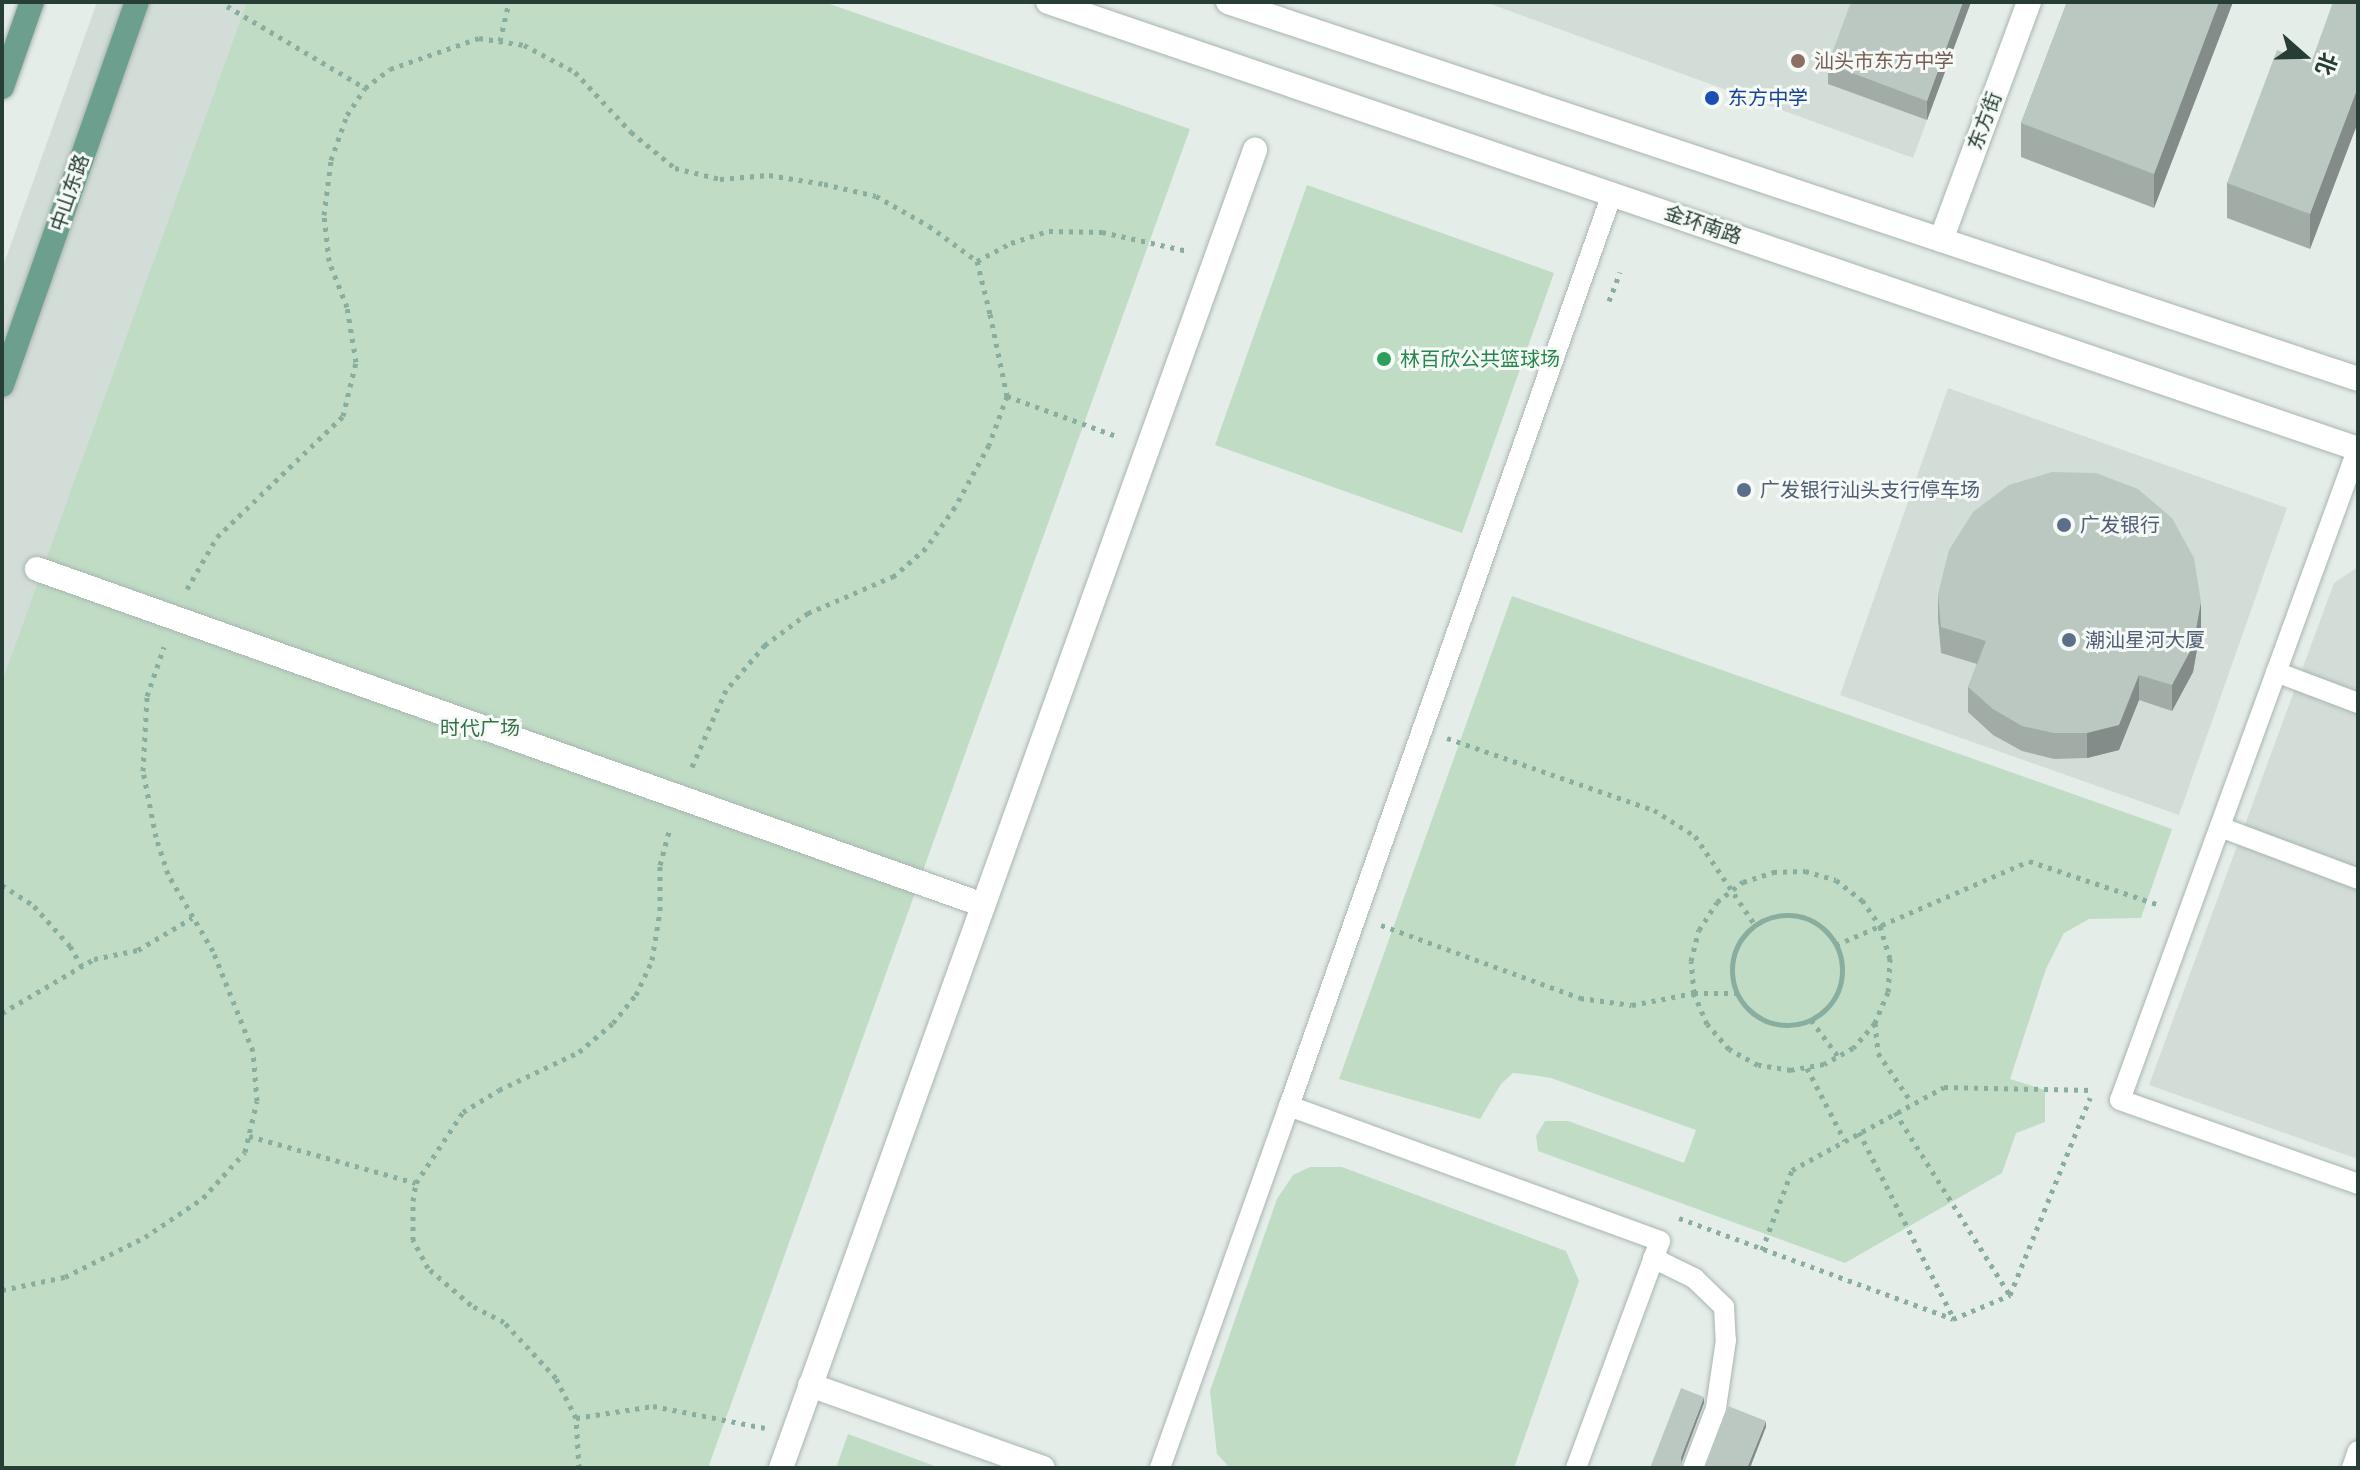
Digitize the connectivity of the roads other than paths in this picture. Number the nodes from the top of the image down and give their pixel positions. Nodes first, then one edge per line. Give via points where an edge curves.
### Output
1 (32, 2) edge
2 (137, 2) edge
3 (1048, 2) edge
4 (1228, 2) edge
5 (2029, 2) edge
6 (2, 87) edge
7 (1255, 150) dead end
8 (1612, 194) junction
9 (1941, 240) junction
10 (2358, 379) edge
11 (2, 385) edge
12 (2358, 448) edge
13 (37, 569) dead end
14 (2276, 672) junction
15 (2358, 703) edge
16 (2220, 827) junction
17 (2358, 879) edge
18 (983, 905) junction
19 (1289, 1106) junction
20 (2358, 1184) edge
21 (1653, 1258) junction
22 (810, 1385) junction
23 (2358, 1451) edge
24 (781, 1468) edge
25 (1043, 1468) edge
26 (1160, 1468) edge
27 (1576, 1468) edge
28 (1693, 1468) edge
29 (2352, 1468) edge

1 - 6 main road
2 - 11 main road, 中山东路
3 - 8 street, 金环南路
4 - 9 street
5 - 9 street, 东方街
7 - 18 street
8 - 12 street, 金环南路
8 - 19 lane
9 - 10 street
12 - 14 lane
13 - 18 street
14 - 15 lane
14 - 16 lane
16 - 17 lane
16 - 20 lane via 2120,1100
18 - 22 street
19 - 21 lane via 1660,1241
19 - 26 lane
21 - 27 lane
21 - 28 lane via 1694,1278 1724,1307 1726,1340 1716,1408
22 - 24 street
22 - 25 street
23 - 29 lane

